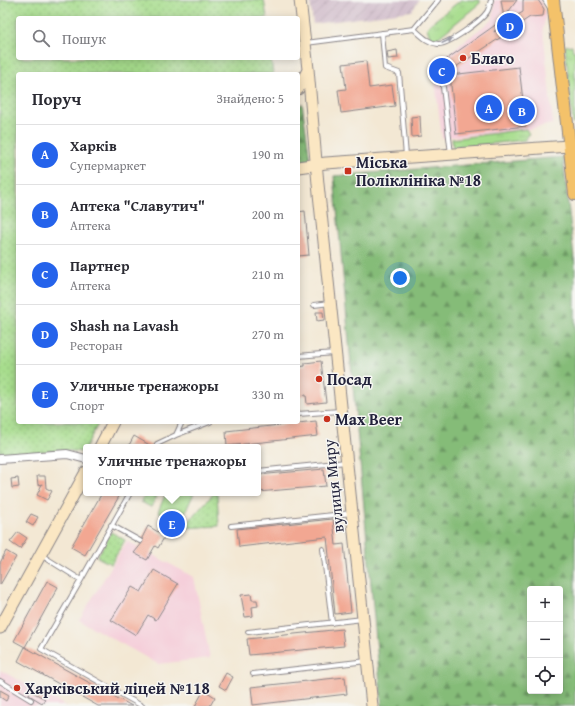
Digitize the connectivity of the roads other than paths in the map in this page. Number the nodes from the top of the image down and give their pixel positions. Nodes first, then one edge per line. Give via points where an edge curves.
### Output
1 (300, 0) edge
2 (431, 0) edge
3 (438, 0) edge
4 (491, 0) edge
5 (545, 0) edge
6 (552, 0) edge
7 (432, 6) junction
8 (555, 18) junction
9 (414, 29) junction
10 (382, 34) junction
11 (305, 43) junction
12 (308, 69) junction
13 (300, 85) edge
14 (442, 86) dead end
15 (569, 146) junction
16 (451, 154) junction
17 (406, 158) junction
18 (316, 164) junction
19 (300, 167) edge
20 (575, 194) edge
21 (331, 303) junction
22 (314, 305) dead end
23 (336, 352) junction
24 (300, 356) edge
25 (342, 411) junction
26 (300, 414) edge
27 (112, 424) edge
28 (181, 424) edge
29 (205, 424) edge
30 (176, 435) junction
31 (102, 444) edge
32 (157, 444) edge
33 (83, 458) edge
34 (0, 459) edge
35 (347, 462) junction
36 (261, 471) edge
37 (83, 477) edge
38 (128, 496) edge
39 (352, 513) junction
40 (112, 525) junction
41 (232, 526) dead end
42 (140, 541) dead end
43 (323, 549) dead end
44 (41, 554) junction
45 (81, 580) junction
46 (363, 619) junction
47 (332, 623) junction
48 (0, 628) edge
49 (248, 632) dead end
50 (367, 661) junction
51 (253, 674) dead end
52 (0, 681) edge
53 (31, 700) dead end
54 (142, 706) edge
55 (372, 706) edge

1 - 11 street, вулиця Миру
2 - 7 lane
3 - 7 lane
9 -> 4 lane via 430,42 448,42 481,19 488,11
5 - 8 lane
6 - 8 main road
7 - 9 lane
8 - 15 main road
9 - 10 lane
10 - 11 lane
10 - 17 lane via 385,68 399,73
11 - 12 street, вулиця Миру
12 - 13 street
12 - 18 street, вулиця Миру
14 - 16 lane
15 - 16 street
15 - 20 main road
16 - 17 street
17 - 18 street
18 - 19 street
18 - 21 street, вулиця Миру
21 - 22 lane
21 - 23 street, вулиця Миру
23 - 24 lane
23 - 25 street, вулиця Миру
25 - 26 lane
25 - 35 street, вулиця Миру
27 - 31 street
28 - 30 lane
29 - 30 lane
30 - 32 lane
33 - 34 street via 67,454
35 - 36 lane
35 - 39 street, вулиця Миру
37 - 44 street
38 - 40 lane
39 - 41 lane
39 - 46 street, вулиця Миру
40 - 42 lane
40 - 45 lane
43 - 47 lane
44 - 45 lane
44 - 48 street
45 - 54 lane via 41,649
46 - 47 lane
46 - 50 street, вулиця Миру
47 - 49 lane
50 - 51 lane
50 - 55 street, вулиця Миру
52 - 53 lane

